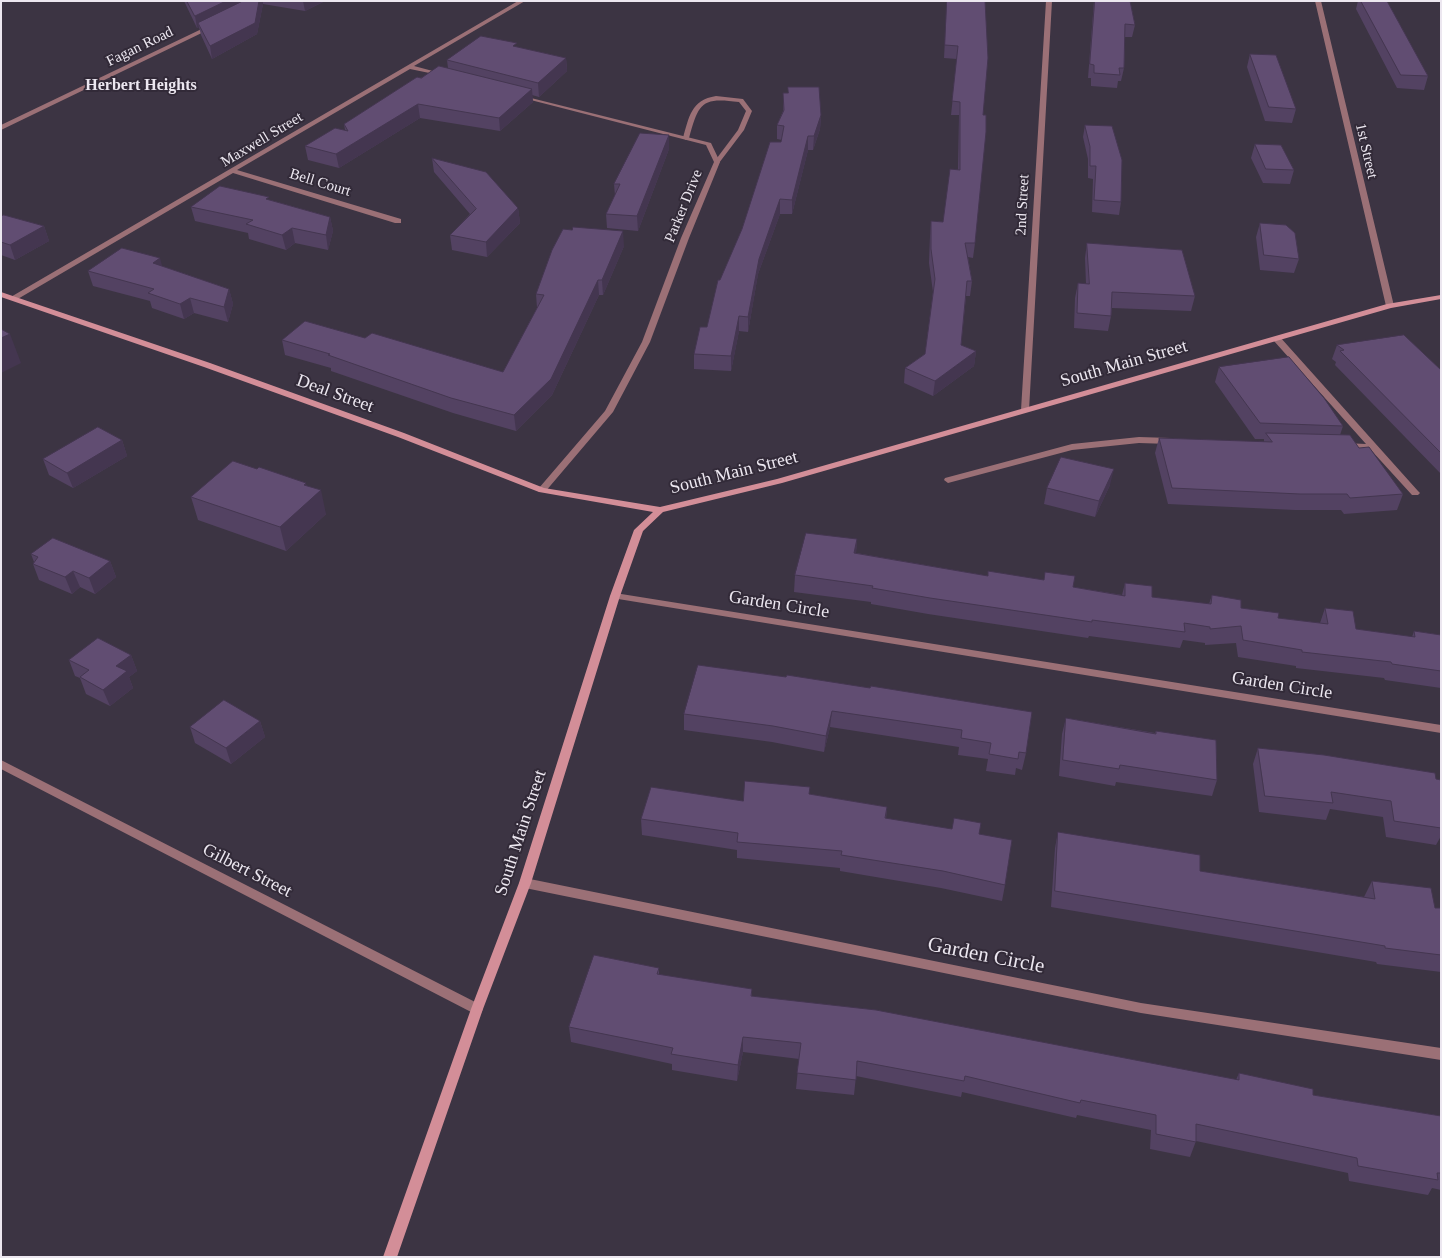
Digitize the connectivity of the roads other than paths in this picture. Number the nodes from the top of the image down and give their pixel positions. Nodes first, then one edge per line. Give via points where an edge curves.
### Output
1 (522, 1) edge
2 (1048, 1) edge
3 (1318, 1) edge
4 (215, 24) edge
5 (409, 67) junction
6 (447, 77) edge
7 (514, 94) edge
8 (1, 128) edge
9 (686, 138) junction
10 (717, 162) junction
11 (234, 171) junction
12 (398, 221) dead end
13 (1, 294) edge
14 (1441, 297) edge
15 (14, 298) junction
16 (1390, 306) junction
17 (1277, 339) junction
18 (1025, 410) junction
19 (1177, 441) edge
20 (1337, 445) edge
21 (1373, 447) junction
22 (948, 480) dead end
23 (542, 490) junction
24 (1415, 493) dead end
25 (660, 510) junction
26 (615, 596) junction
27 (1441, 729) edge
28 (1, 764) edge
29 (525, 883) junction
30 (477, 1009) junction
31 (1441, 1054) edge
32 (390, 1257) edge

1 - 5 street, Maxwell Street
2 - 18 street, 2nd Street
3 - 16 street, 1st Street
4 - 8 street, Fagan Road
5 - 6 street
5 - 11 street, Maxwell Street
7 - 9 street, Parker Drive
9 - 10 street, Parker Drive via 708,144
9 - 10 street via 694,109 705,100 741,100 749,111
10 - 23 street, Parker Drive via 646,342 609,412
11 - 12 street, Bell Court
11 - 15 street, Maxwell Street
13 - 15 street, Deal Street
14 - 16 street, South Main Street
15 - 23 street, Deal Street via 401,435
16 - 17 street, South Main Street
17 - 18 street, South Main Street
17 - 21 street
18 - 25 street, South Main Street via 779,481
19 - 22 street via 1139,440 1072,448
20 - 21 street
21 - 24 street
23 - 25 street, Deal Street
25 - 26 street, South Main Street via 639,530
26 - 27 street, Garden Circle
26 - 29 street, South Main Street
28 - 30 street, Gilbert Street
29 - 30 street, South Main Street
29 - 31 street, Garden Circle via 1141,1008
30 - 32 street, South Main Street

